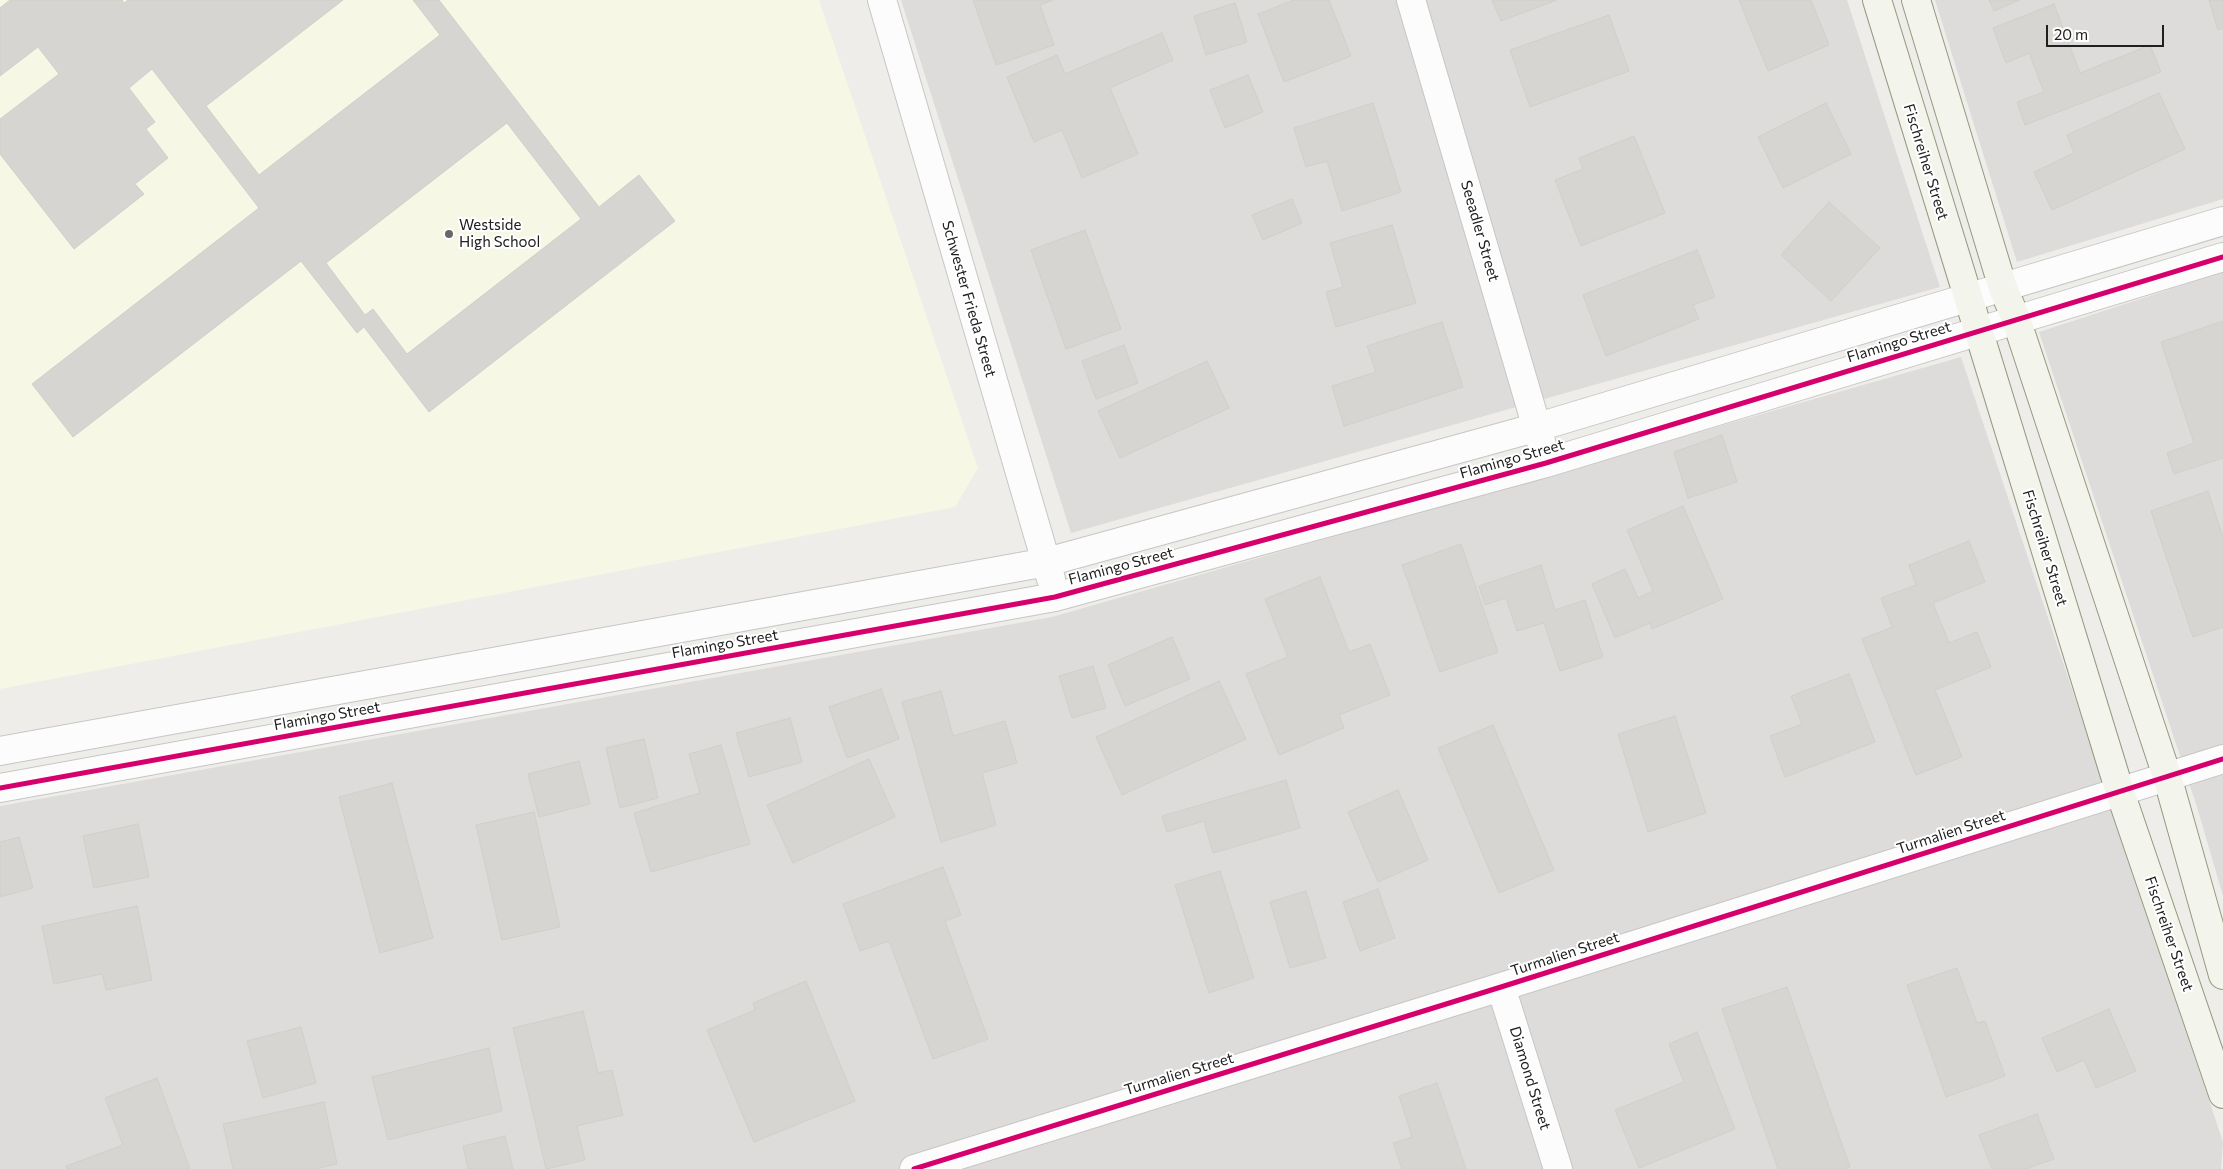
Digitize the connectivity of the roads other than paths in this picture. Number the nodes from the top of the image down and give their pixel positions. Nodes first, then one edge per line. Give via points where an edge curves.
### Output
1 (882, 0) edge
2 (1411, 0) edge
3 (1877, 0) edge
4 (1916, 0) edge
5 (2223, 221) edge
6 (2223, 257) edge
7 (2004, 288) junction
8 (1967, 299) junction
9 (2016, 319) junction
10 (1978, 331) junction
11 (1538, 427) junction
12 (1546, 463) junction
13 (1046, 562) junction
14 (1055, 598) junction
15 (0, 751) edge
16 (2223, 759) edge
17 (2167, 776) junction
18 (0, 788) edge
19 (2120, 792) junction
20 (2223, 975) edge
21 (1501, 987) junction
22 (2223, 1094) edge
23 (914, 1169) edge
24 (1558, 1169) edge

1 - 13 street, Schwester Frieda Street
2 - 11 street, Seeadler Street
3 - 8 street, Fischreiher Street
4 - 7 street
5 - 7 street, Flamingo Street
6 - 9 street, Flamingo Street
7 - 8 street, Flamingo Street
7 - 9 street
8 - 10 street, Fischreiher Street
8 - 11 street, Flamingo Street
9 - 10 street, Flamingo Street
9 - 17 street
10 - 12 street, Flamingo Street
10 - 19 street, Fischreiher Street
11 - 12 street, Seeadler Street
11 - 13 street, Flamingo Street
12 - 14 street, Flamingo Street
13 - 14 street, Schwester Frieda Street
13 - 15 street, Flamingo Street
14 - 18 street, Flamingo Street
16 - 17 street, Turmalien Street
17 - 19 street, Turmalien Street
17 - 20 street
19 - 21 street, Turmalien Street
19 - 22 street, Fischreiher Street
21 - 23 street, Turmalien Street
21 - 24 street, Diamond Street

